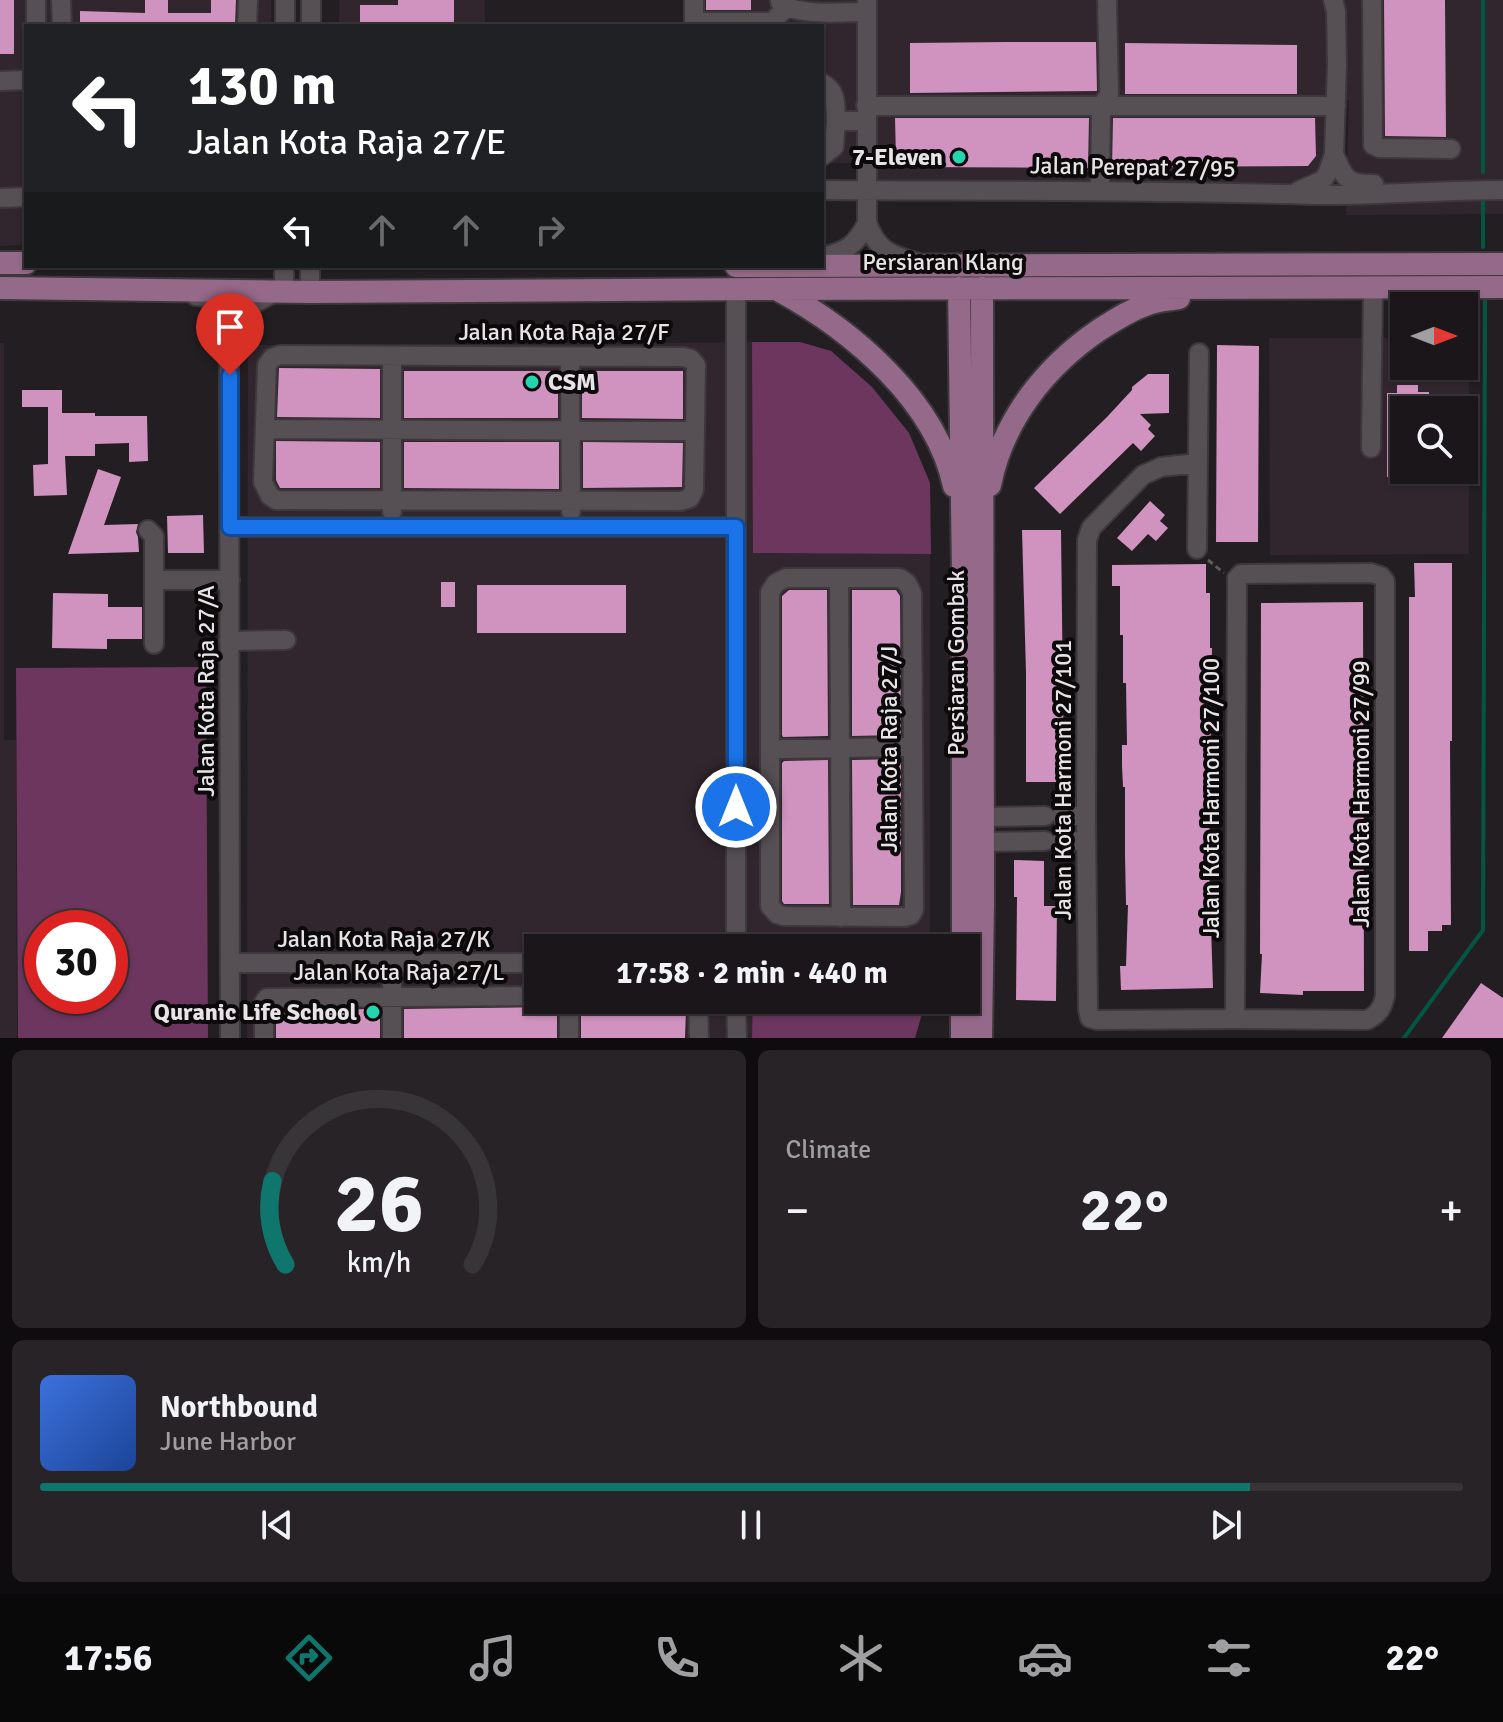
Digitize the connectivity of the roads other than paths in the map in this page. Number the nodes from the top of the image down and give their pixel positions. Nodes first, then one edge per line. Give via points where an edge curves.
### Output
1 (36, 0) edge
2 (61, 0) edge
3 (248, 0) edge
4 (285, 0) edge
5 (311, 0) edge
6 (694, 0) edge
7 (1107, 0) edge
8 (1333, 0) edge
9 (1372, 0) edge
10 (783, 4) edge
11 (867, 6) edge
12 (36, 24) edge
13 (62, 24) edge
14 (247, 24) edge
15 (285, 24) edge
16 (311, 24) edge
17 (694, 24) edge
18 (772, 24) edge
19 (1337, 64) junction
20 (1372, 66) junction
21 (24, 80) edge
22 (0, 81) edge
23 (824, 84) edge
24 (1101, 106) junction
25 (1336, 106) junction
26 (866, 114) junction
27 (836, 121) junction
28 (1451, 149) dead end
29 (824, 154) edge
30 (1334, 154) junction
31 (824, 190) edge
32 (866, 190) junction
33 (1100, 190) junction
34 (1444, 190) junction
35 (1503, 190) edge
36 (1292, 193) junction
37 (24, 197) edge
38 (0, 198) edge
39 (867, 223) junction
40 (824, 256) edge
41 (0, 263) edge
42 (24, 263) edge
43 (1503, 264) edge
44 (930, 266) junction
45 (284, 268) edge
46 (310, 268) edge
47 (746, 268) edge
48 (774, 274) edge
49 (1243, 287) junction
50 (1373, 287) junction
51 (1503, 287) edge
52 (0, 288) edge
53 (959, 288) junction
54 (982, 288) junction
55 (736, 289) junction
56 (172, 291) junction
57 (280, 292) junction
58 (310, 292) junction
59 (229, 344) junction
60 (1199, 353) dead end
61 (392, 356) junction
62 (570, 357) junction
63 (265, 429) junction
64 (392, 430) junction
65 (570, 430) junction
66 (695, 431) junction
67 (1371, 448) dead end
68 (1197, 463) junction
69 (571, 500) junction
70 (392, 501) junction
71 (230, 527) junction
72 (392, 527) junction
73 (571, 527) junction
74 (736, 527) junction
75 (972, 527) junction
76 (148, 530) dead end
77 (1197, 549) road end
78 (839, 578) junction
79 (1237, 578) joint
80 (155, 580) junction
81 (230, 580) junction
82 (736, 619) junction
83 (770, 619) junction
84 (286, 640) dead end
85 (229, 641) junction
86 (154, 644) dead end
87 (903, 747) dead end
88 (840, 748) junction
89 (782, 749) dead end
90 (1049, 816) junction
91 (1086, 816) junction
92 (982, 817) junction
93 (1049, 841) junction
94 (1086, 841) junction
95 (982, 842) junction
96 (770, 869) junction
97 (736, 870) junction
98 (841, 917) junction
99 (736, 934) edge
100 (963, 934) edge
101 (230, 963) junction
102 (392, 963) junction
103 (524, 963) edge
104 (982, 978) junction
105 (392, 996) junction
106 (524, 996) edge
107 (569, 1014) edge
108 (698, 1014) edge
109 (736, 1014) edge
110 (958, 1014) edge
111 (962, 1014) edge
112 (1235, 1019) junction
113 (230, 1038) edge
114 (264, 1038) edge
115 (392, 1038) edge
116 (569, 1038) edge
117 (699, 1038) edge
118 (737, 1038) edge
119 (950, 1038) edge
120 (962, 1038) edge
121 (981, 1038) edge
122 (998, 1038) edge

1 - 12 street
2 - 13 street
3 - 14 street
4 - 15 street
5 - 16 street
6 - 17 street
7 - 24 street via 1109,95
8 - 19 street
9 - 20 street
10 - 11 street via 799,11
10 - 18 street
11 - 26 street
17 - 18 street
19 - 20 street
19 - 25 street
20 - 28 street via 1373,145
21 - 22 street
23 - 27 street via 835,95
24 - 25 street
24 - 26 street
24 - 33 street
25 - 30 street
26 - 27 street
26 - 32 street
27 - 29 street via 834,147
30 - 34 street, Jalan Perepat 27/95 via 1349,181
30 - 36 street via 1323,180
31 - 32 street, Jalan Perepat 27/95
32 - 33 street, Jalan Perepat 27/95
32 - 39 street
33 - 36 street, Jalan Perepat 27/95
34 - 35 street, Jalan Perepat 27/95
34 - 36 street, Jalan Perepat 27/95
37 - 38 street
39 - 40 street via 853,246
39 - 44 street via 885,251
41 - 42 main road
43 - 44 main road, Persiaran Klang
44 - 48 main road, Persiaran Klang
45 - 57 street
46 - 58 street
47 - 48 main road, Persiaran Klang
48 - 53 main road, Persiaran Klang
48 - 55 main road, Persiaran Klang
48 - 75 main road via 865,350 908,395 949,463
49 - 50 main road, Persiaran Klang
49 - 54 main road, Persiaran Klang
49 - 75 main road via 1151,302 1087,338 1031,393 1004,439
50 - 51 main road, Persiaran Klang
50 - 67 street
52 - 56 main road, Persiaran Klang
53 - 54 main road, Persiaran Klang
53 - 75 main road, Persiaran Gombak
54 - 75 main road, Persiaran Gombak
55 - 58 main road, Persiaran Klang
55 - 74 street
56 - 57 main road, Persiaran Klang
56 - 59 street, Jalan Kota Raja 27/A via 220,303
57 - 58 main road, Persiaran Klang
57 - 59 street, Jalan Kota Raja 27/A via 241,314
59 - 71 street, Jalan Kota Raja 27/A
60 - 68 street
61 - 62 street, Jalan Kota Raja 27/F
61 - 63 street, Jalan Kota Raja 27/F via 272,358 267,365
61 - 64 street
62 - 65 street
62 - 66 street, Jalan Kota Raja 27/F via 691,359 696,365
63 - 64 street
63 - 70 street, Jalan Kota Raja 27/F via 263,482 276,500
64 - 65 street
64 - 70 street
65 - 66 street
65 - 69 street
66 - 69 street, Jalan Kota Raja 27/F via 690,498
68 - 77 street
68 - 91 street, Jalan Kota Harmoni 27/101 via 1143,475 1091,528 1087,540
69 - 70 street, Jalan Kota Raja 27/F
69 - 73 street
70 - 72 street
71 - 72 street
71 - 81 street, Jalan Kota Raja 27/A
72 - 73 street
73 - 74 street
74 - 82 street
75 - 92 main road, Persiaran Gombak
75 - 100 main road, Persiaran Gombak
76 - 80 street via 154,536
78 - 83 street, Jalan Kota Raja 27/J via 786,578 776,583 770,592
78 - 88 street
78 - 98 street, Jalan Kota Raja 27/J via 900,578 912,593 914,909 905,917
79 - 112 street, Jalan Kota Harmoni 27/100
79 - 112 street, Jalan Kota Harmoni 27/99 via 1371,573 1385,581 1385,996 1382,1009 1367,1020
80 - 81 street
80 - 86 street
81 - 85 street, Jalan Kota Raja 27/A
82 - 83 street
82 - 97 street
83 - 96 street
84 - 85 street
85 - 101 street, Jalan Kota Raja 27/A
87 - 88 street
88 - 89 street
88 - 98 street
90 - 91 street
90 - 92 street
90 - 93 street
91 - 94 street, Jalan Kota Harmoni 27/101
92 - 95 main road, Persiaran Gombak
93 - 94 street
93 - 95 street
94 - 112 street, Jalan Kota Harmoni 27/101 via 1090,1018
95 - 104 main road, Persiaran Gombak
96 - 97 street
96 - 98 street, Jalan Kota Raja 27/J via 770,906 777,914
97 - 99 street
101 - 102 street, Jalan Kota Raja 27/K
101 - 113 street, Jalan Kota Raja 27/A
102 - 103 street, Jalan Kota Raja 27/K
102 - 105 street
104 - 121 main road, Persiaran Gombak
104 - 122 main road
105 - 106 street, Jalan Kota Raja 27/L
105 - 114 street, Jalan Kota Raja 27/L via 267,998
105 - 115 street
107 - 116 street
108 - 117 street
109 - 118 street
110 - 119 main road
111 - 120 main road

